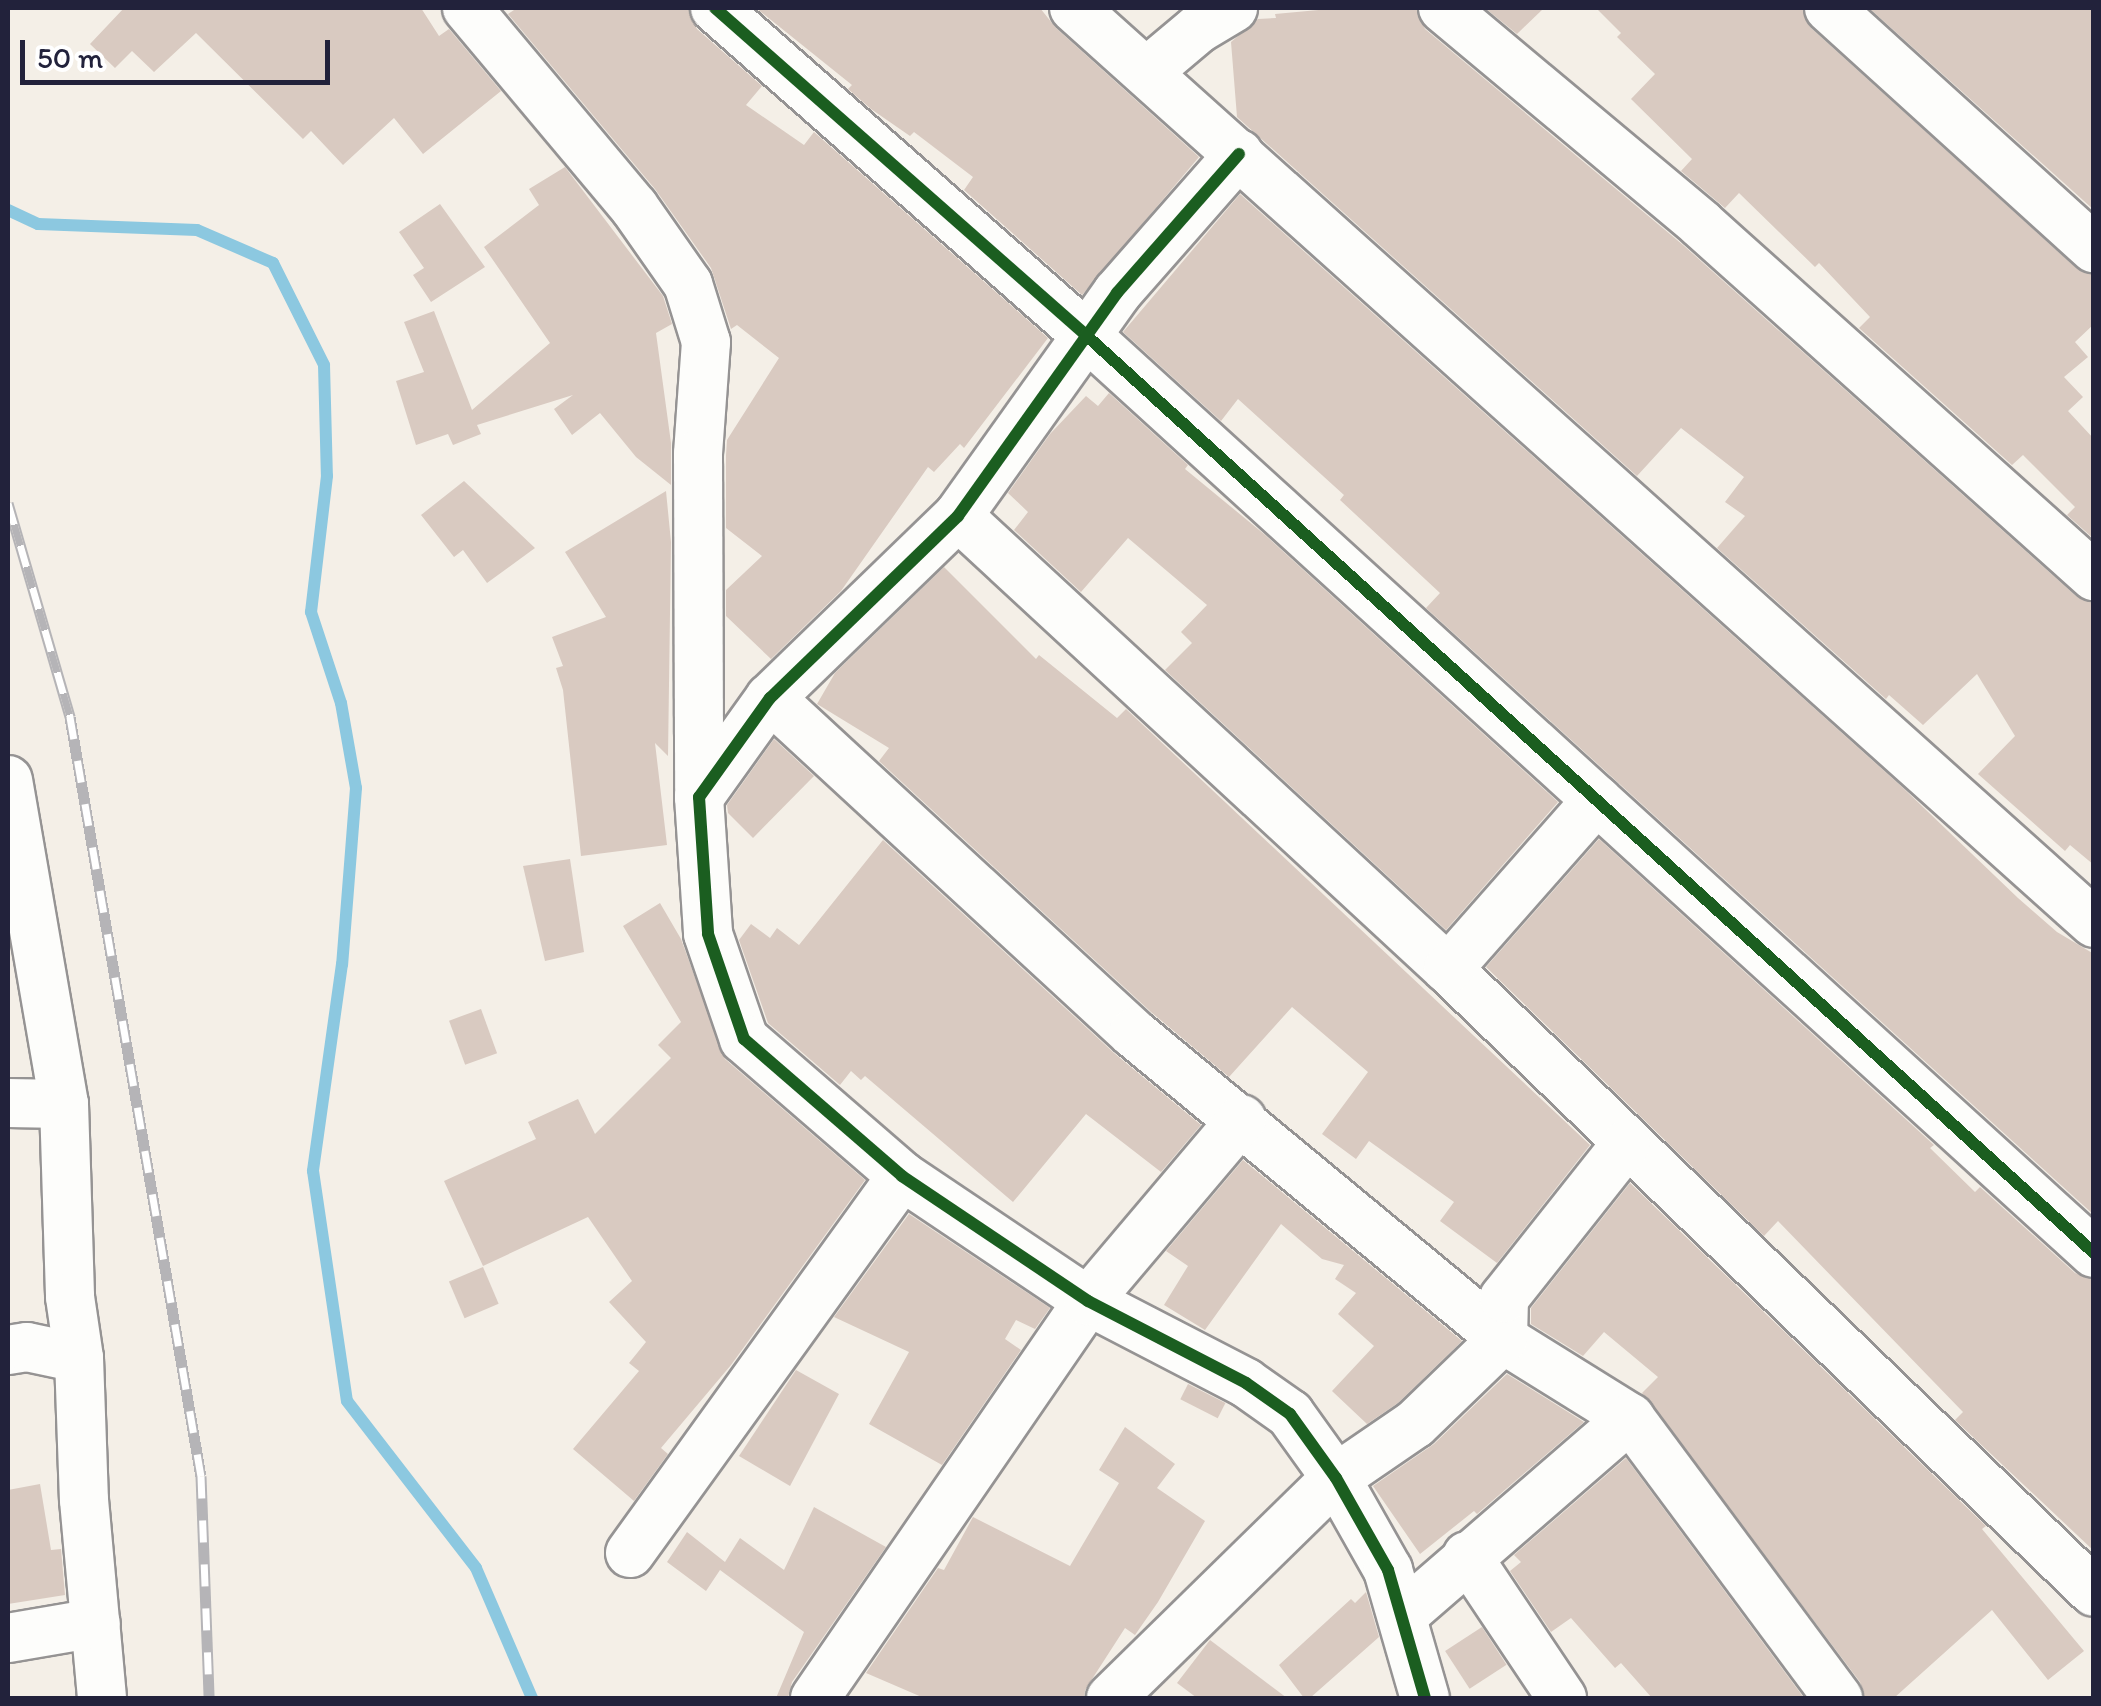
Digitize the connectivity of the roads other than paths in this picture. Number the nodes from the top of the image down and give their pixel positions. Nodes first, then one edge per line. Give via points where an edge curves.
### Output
1 (467, 8) edge
2 (715, 8) edge
3 (1074, 8) edge
4 (1233, 8) edge
5 (1443, 8) edge
6 (1829, 8) edge
7 (1148, 70) junction
8 (1240, 154) junction
9 (2094, 248) edge
10 (1087, 336) junction
11 (958, 516) junction
12 (2094, 576) edge
13 (770, 698) junction
14 (699, 798) junction
15 (1597, 800) junction
16 (9, 802) edge
17 (2094, 923) edge
18 (1448, 969) junction
19 (8, 1103) edge
20 (64, 1104) junction
21 (1242, 1119) junction
22 (1626, 1144) junction
23 (902, 1176) junction
24 (2094, 1253) edge
25 (1088, 1301) junction
26 (1503, 1340) junction
27 (8, 1350) edge
28 (79, 1358) junction
29 (1630, 1418) junction
30 (1336, 1478) junction
31 (630, 1553) dead end
32 (1467, 1556) junction
33 (2094, 1592) edge
34 (1404, 1614) junction
35 (96, 1622) junction
36 (8, 1638) edge
37 (102, 1698) edge
38 (816, 1698) edge
39 (1111, 1698) edge
40 (1425, 1698) edge
41 (1562, 1698) edge
42 (1838, 1698) edge

1 - 14 street via 634,207 688,284 706,342 698,454
2 - 10 street
3 - 7 street
4 - 7 street
5 - 12 street via 1701,224
6 - 9 street
7 - 8 street
8 - 10 street
8 - 17 street
10 - 11 street
10 - 15 street
11 - 13 street
11 - 18 street
13 - 14 street
13 - 21 street via 1134,1034
14 - 23 street via 708,934 744,1039
15 - 18 street
15 - 24 street
16 - 20 street
18 - 22 street
19 - 20 street
20 - 28 street via 70,1297
21 - 25 street
21 - 26 street
22 - 26 street via 1504,1298
22 - 33 street
23 - 25 street
23 - 31 street
25 - 30 street via 1246,1382 1290,1414
25 - 38 street
26 - 29 street
26 - 30 street via 1415,1424
27 - 28 street via 27,1347
28 - 35 street
29 - 32 street
29 - 42 street
30 - 34 street via 1388,1570
30 - 39 street
32 - 34 street
32 - 41 street
34 - 40 street
35 - 36 street
35 - 37 street

